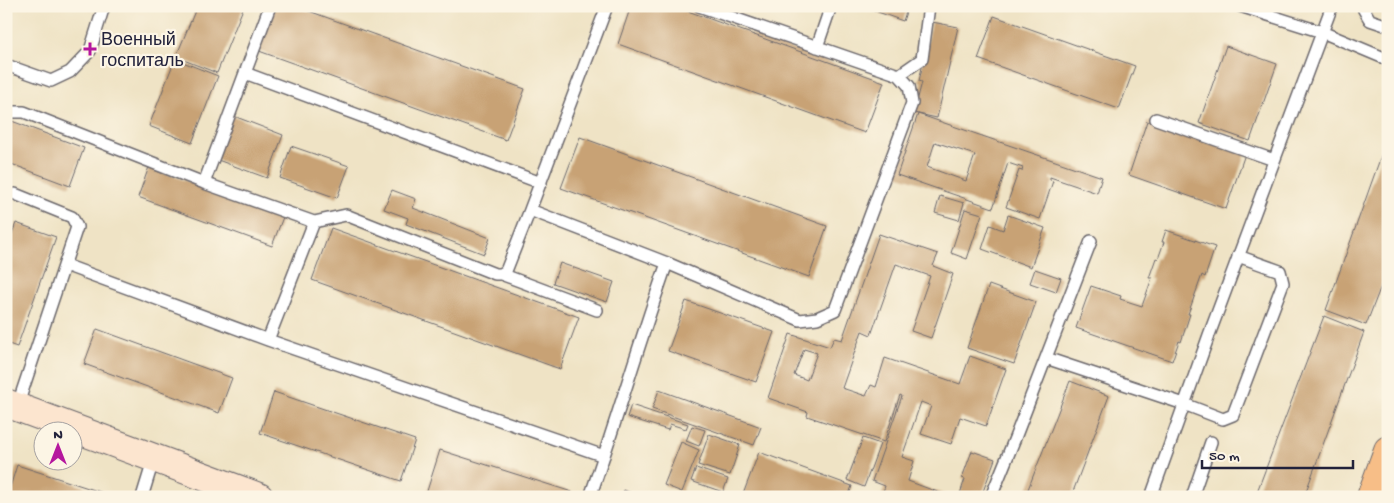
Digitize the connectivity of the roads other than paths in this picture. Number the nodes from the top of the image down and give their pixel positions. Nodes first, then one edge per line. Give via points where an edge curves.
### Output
1 (104, 6) edge
2 (270, 6) edge
3 (607, 6) edge
4 (699, 6) edge
5 (831, 6) edge
6 (929, 6) edge
7 (1240, 6) edge
8 (1332, 6) edge
9 (1366, 6) edge
10 (1388, 26) edge
11 (1322, 32) junction
12 (817, 47) junction
13 (1388, 58) edge
14 (6, 64) edge
15 (245, 73) junction
16 (899, 75) junction
17 (6, 114) edge
18 (1156, 119) dead end
19 (1274, 160) junction
20 (204, 183) junction
21 (540, 183) junction
22 (15, 194) dead end
23 (530, 210) junction
24 (314, 222) junction
25 (1091, 241) dead end
26 (1238, 256) junction
27 (667, 263) junction
28 (65, 266) junction
29 (501, 274) junction
30 (597, 310) dead end
31 (268, 340) junction
32 (1046, 358) junction
33 (1184, 404) junction
34 (11, 405) edge
35 (1211, 442) dead end
36 (1388, 450) edge
37 (604, 456) junction
38 (154, 458) junction
39 (245, 494) edge
40 (142, 497) edge
41 (590, 497) edge
42 (991, 497) edge
43 (1151, 497) edge
44 (1192, 497) edge
45 (1371, 497) edge

1 - 14 lane via 90,51 70,72 51,81
2 - 15 lane
3 - 21 lane
4 - 12 lane
5 - 12 lane
6 - 16 lane via 922,59
7 - 11 lane
8 - 11 lane
9 - 10 lane via 1364,10 1370,20
11 - 13 lane
11 - 19 lane
12 - 16 lane
15 - 20 lane
15 - 21 lane
16 - 27 lane via 909,86 912,103 835,310 817,318 800,320
17 - 20 lane via 24,112
18 - 19 lane
19 - 26 lane
20 - 24 lane
21 - 23 lane
22 - 28 lane via 72,217 77,227
23 - 27 lane
23 - 29 lane via 506,271
24 - 29 lane via 346,215
24 - 31 lane
25 - 32 lane
26 - 33 lane
26 - 33 lane via 1280,272 1283,283 1233,415 1223,419
27 - 37 lane
28 - 31 lane
28 - 34 lane
29 - 30 lane
31 - 37 lane
32 - 33 lane
32 - 42 lane
33 - 43 lane
34 - 38 main road
35 - 44 lane
36 - 45 main road
37 - 41 lane
38 - 39 main road
38 - 40 lane

